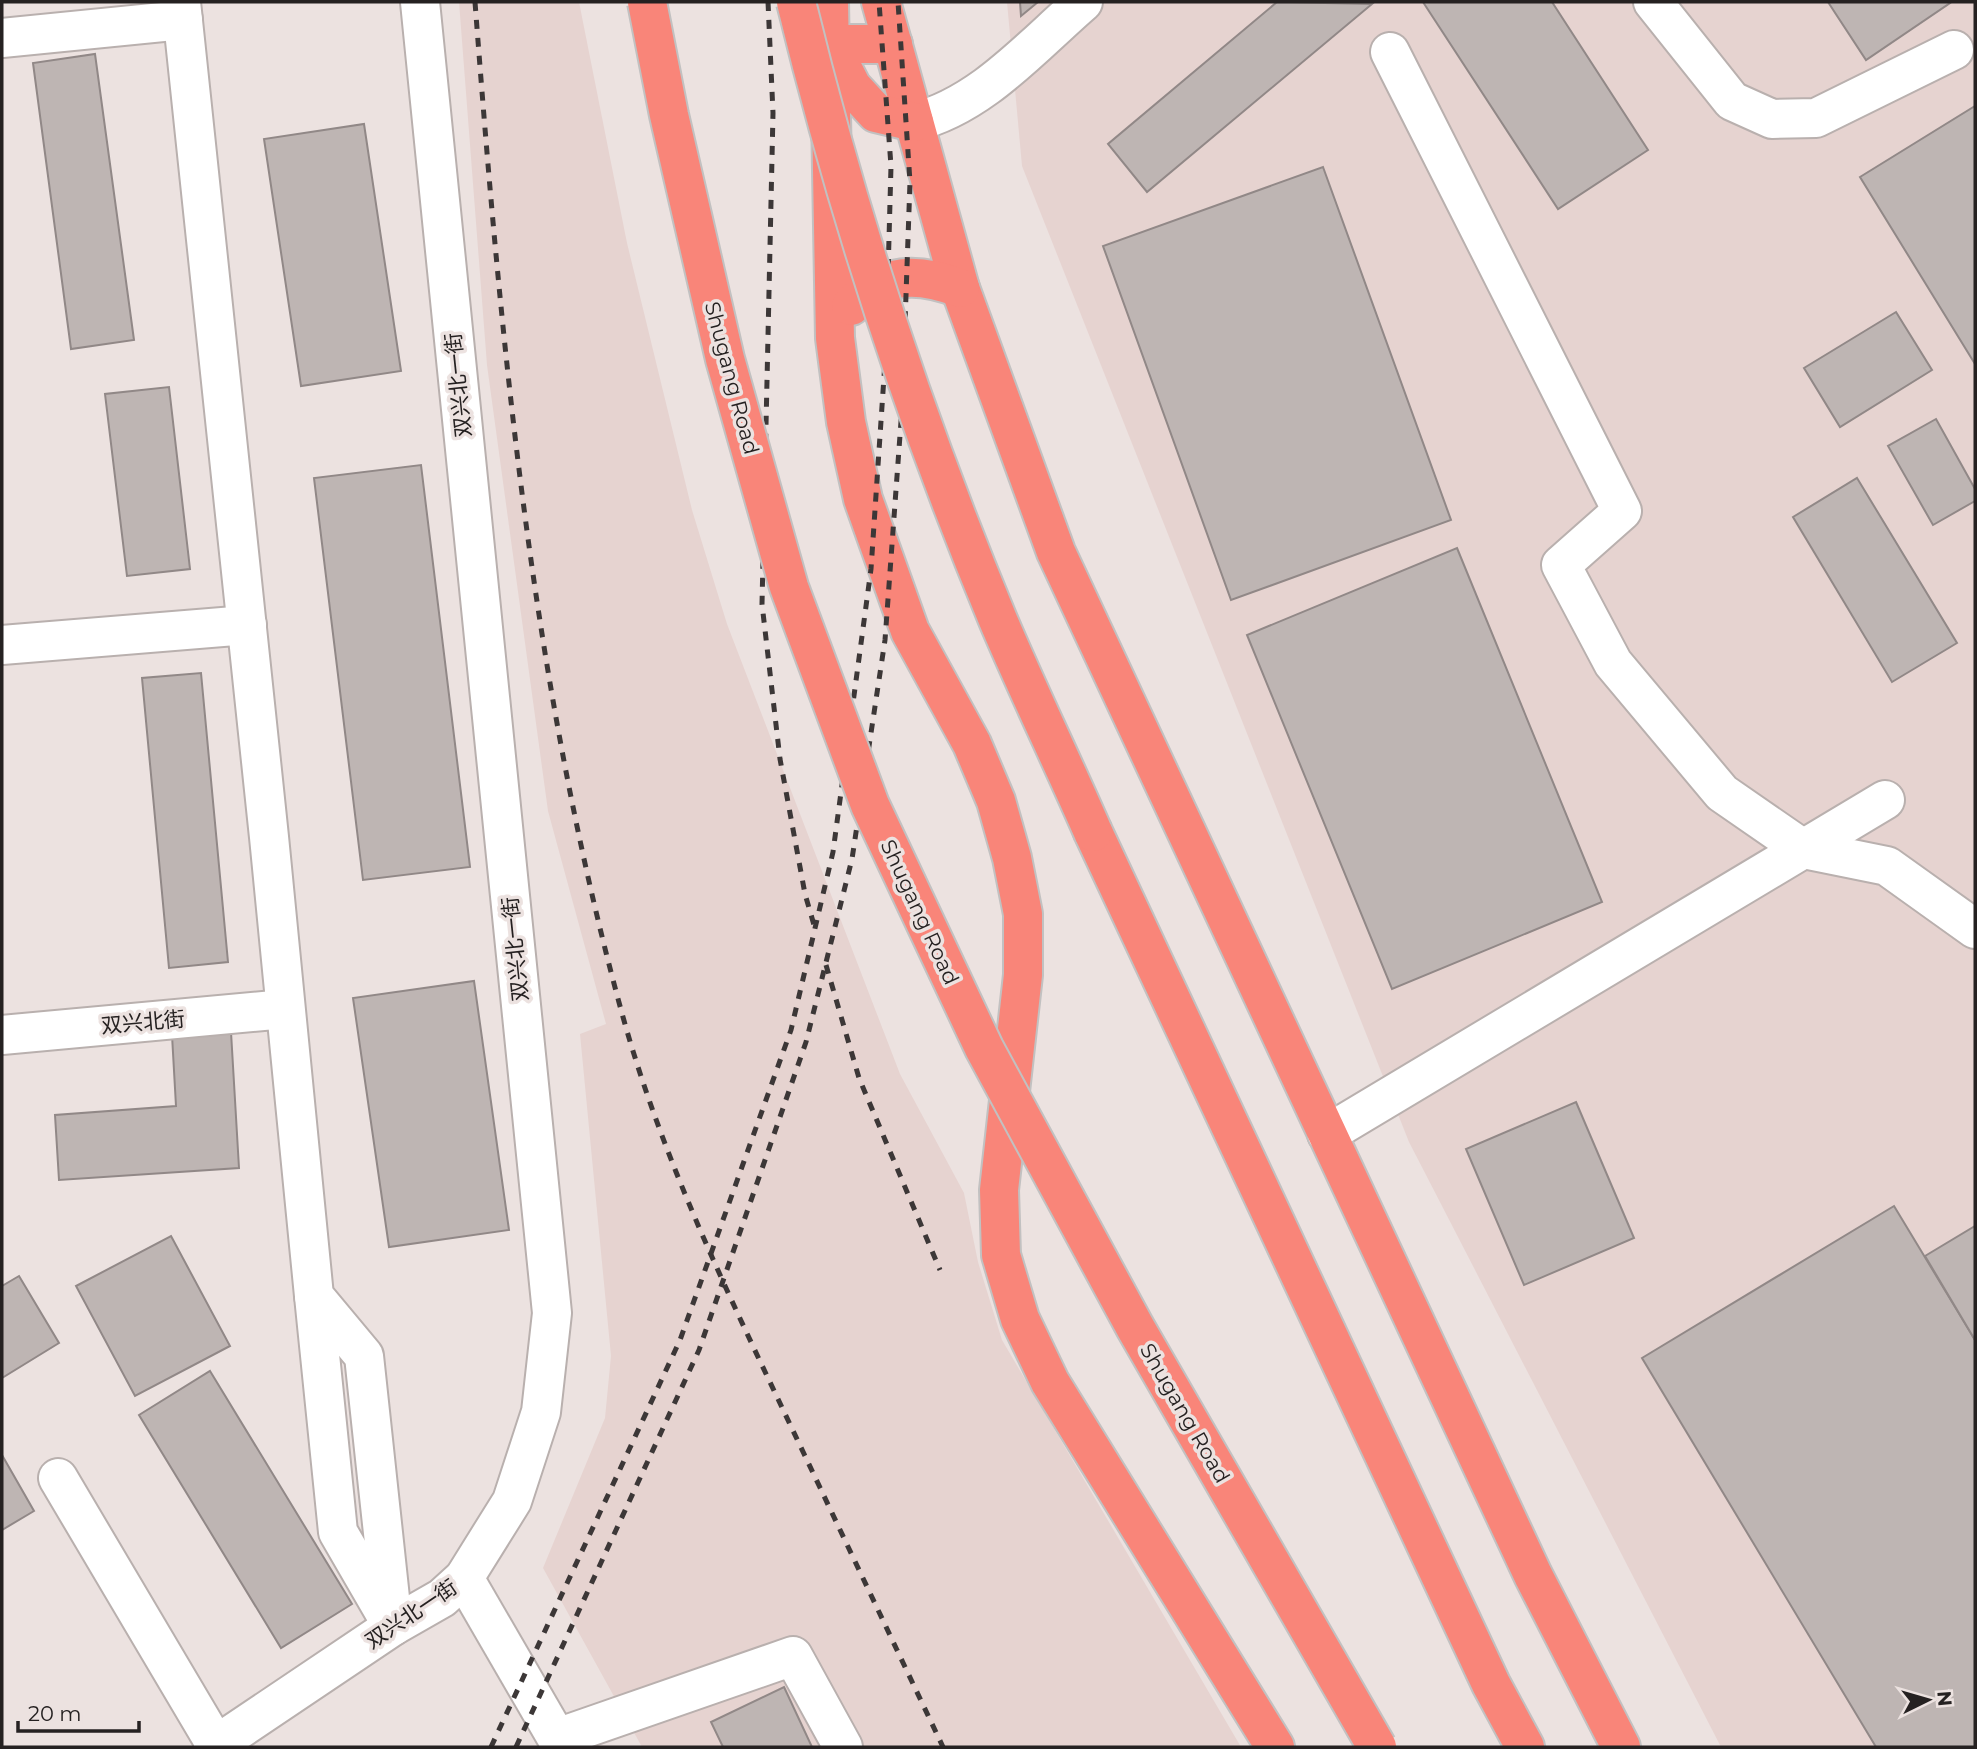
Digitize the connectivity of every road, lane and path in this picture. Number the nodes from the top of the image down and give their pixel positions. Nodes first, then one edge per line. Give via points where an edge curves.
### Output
1 (420, 2) edge
2 (648, 2) edge
3 (796, 2) edge
4 (829, 2) edge
5 (881, 2) edge
6 (1083, 2) edge
7 (1653, 2) edge
8 (182, 11) edge
9 (2, 38) edge
10 (830, 44) junction
11 (892, 44) junction
12 (1954, 50) dead end
13 (1390, 52) dead end
14 (914, 122) junction
15 (960, 288) junction
16 (835, 338) junction
17 (247, 625) junction
18 (2, 645) edge
19 (1885, 800) dead end
20 (1803, 849) junction
21 (1975, 929) edge
22 (285, 1009) junction
23 (2, 1035) edge
24 (1328, 1135) junction
25 (58, 1478) dead end
26 (464, 1578) junction
27 (393, 1626) junction
28 (559, 1743) edge
29 (215, 1746) edge
30 (843, 1747) edge
31 (1275, 1747) edge
32 (1377, 1747) edge
33 (1525, 1747) edge
34 (1621, 1747) edge

1 - 26 street, 双兴北一街 via 552,1313 541,1412 512,1501
2 - 32 highway, Shugang Road, bridge via 725,359 789,587 870,805 984,1048 1135,1326
3 - 33 highway, bridge via 868,262 998,620 1491,1684
4 - 10 highway
5 - 11 highway
6 - 14 street via 968,101
7 - 12 street via 1732,101 1772,119 1816,118
8 - 9 street
8 - 17 street
10 - 11 highway
10 - 14 highway via 852,87 876,113
10 - 16 highway
11 - 14 highway
13 - 20 street via 1622,511 1561,565 1613,663 1722,793
14 - 15 highway
15 - 16 highway via 930,277 900,278 868,289 848,309
15 - 24 highway via 1056,552
16 - 31 highway via 846,422 863,499 910,631 972,744 996,802 1021,903 1023,975 999,1190 1001,1255 1020,1319 1050,1382
17 - 18 street
17 - 22 street
19 - 20 street
20 - 21 street via 1887,866
20 - 24 street
22 - 23 street, 双兴北街
22 - 27 street via 314,1296 364,1356
24 - 34 highway via 1533,1575
25 - 29 street
26 - 27 street, 双兴北一街 via 442,1598
26 - 28 street
27 - 29 street, 双兴北一街
28 - 30 street via 793,1656

